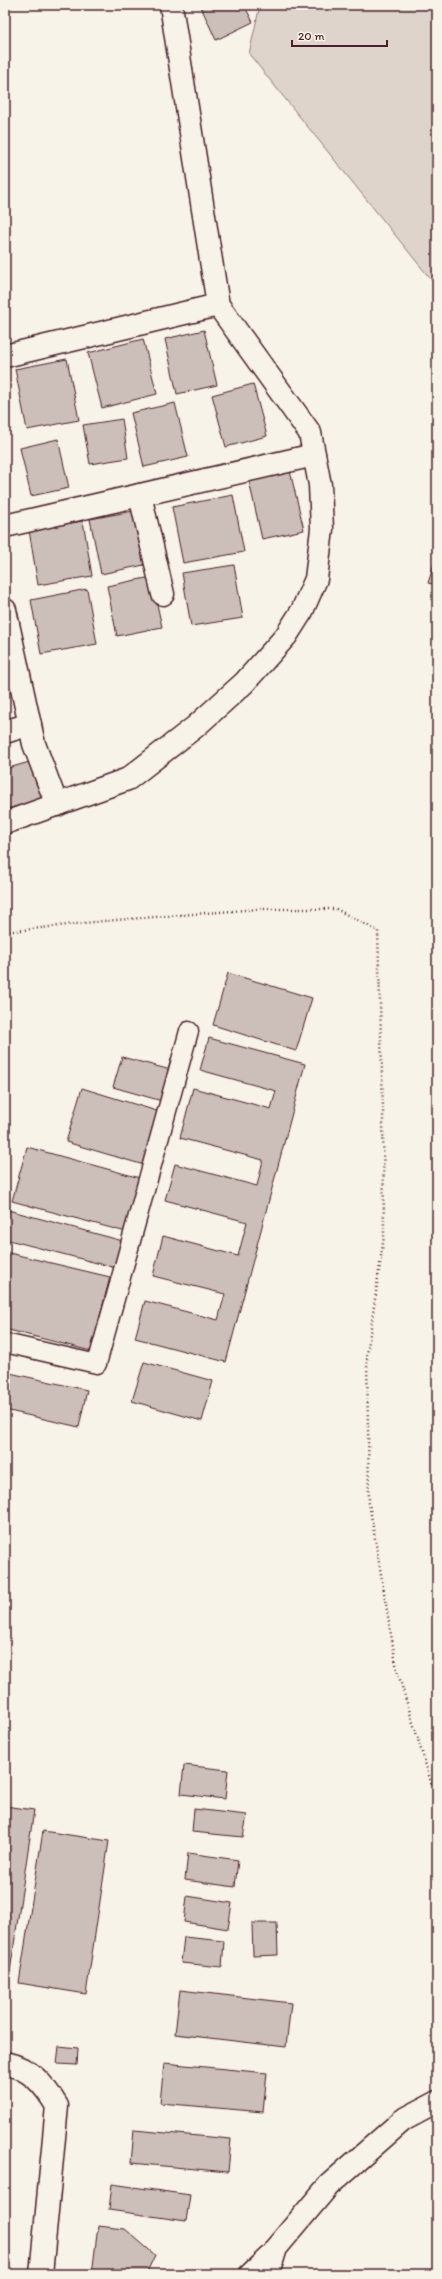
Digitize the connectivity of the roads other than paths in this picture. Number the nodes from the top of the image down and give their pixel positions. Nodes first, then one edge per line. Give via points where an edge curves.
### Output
1 (171, 5) edge
2 (218, 305) junction
3 (5, 356) edge
4 (314, 455) junction
5 (140, 495) junction
6 (5, 526) edge
7 (163, 594) dead end
8 (5, 610) edge
9 (30, 724) junction
10 (5, 732) edge
11 (57, 805) junction
12 (5, 823) edge
13 (189, 1031) dead end
14 (5, 1342) edge
15 (5, 2063) edge
16 (437, 2102) edge
17 (276, 2248) junction
18 (41, 2274) edge
19 (248, 2274) edge
20 (268, 2274) edge

1 - 2 street
2 - 3 street
2 - 4 street via 310,434
4 - 5 street
4 - 11 street via 320,485 322,529 316,579 302,611 286,636 244,684 195,727 128,779
5 - 6 street
5 - 7 street
8 - 9 street
9 - 10 street
9 - 11 street via 34,744
11 - 12 street
13 - 14 lane via 97,1364
15 - 18 street via 22,2067 46,2087 56,2106
16 - 17 street via 403,2120 329,2185
17 - 19 lane
17 - 20 street

